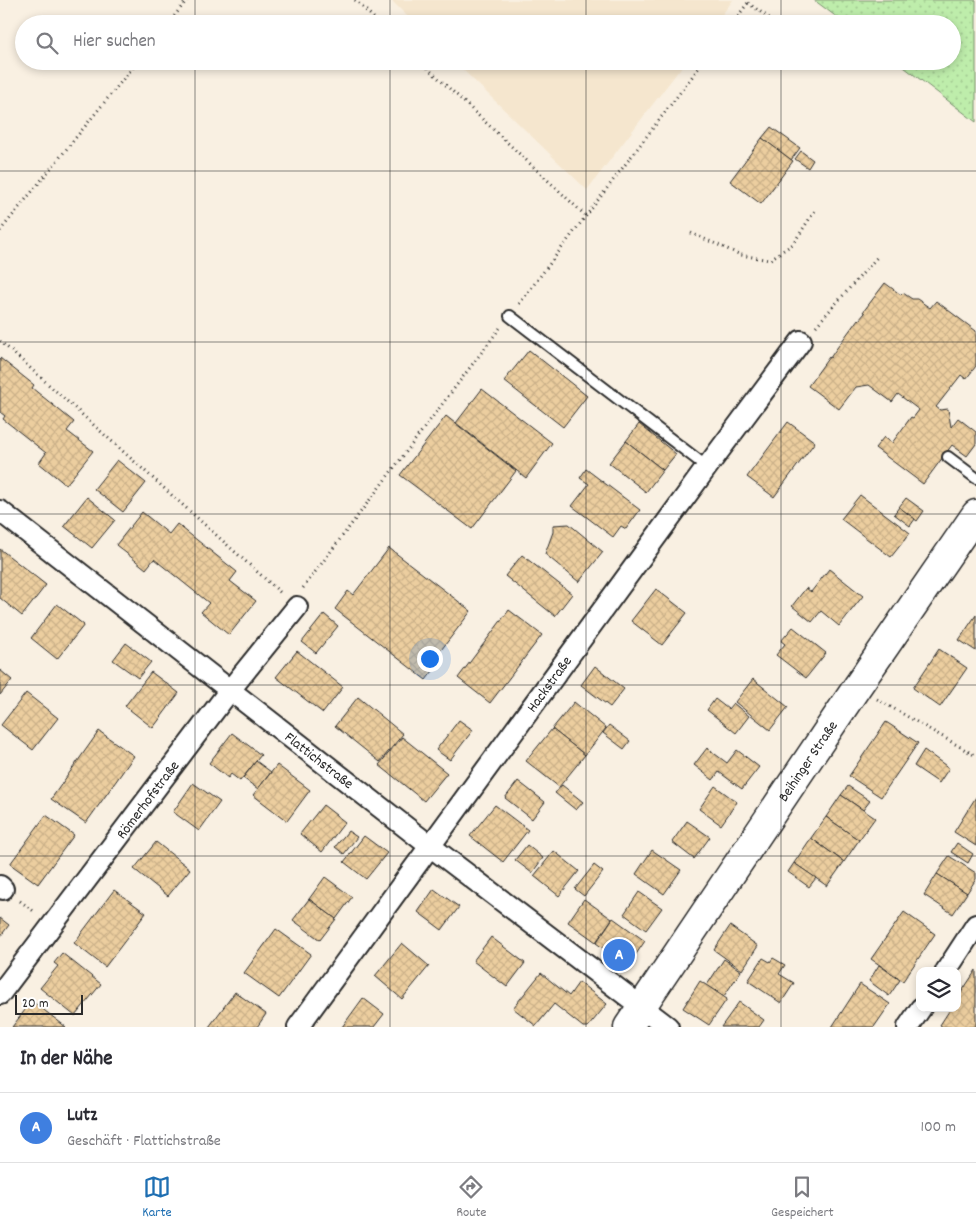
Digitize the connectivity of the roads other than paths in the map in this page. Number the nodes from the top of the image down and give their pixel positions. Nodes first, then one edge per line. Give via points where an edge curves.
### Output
1 (510, 316) road end
2 (801, 341) road end
3 (948, 457) dead end
4 (707, 467) junction
5 (976, 478) edge
6 (0, 511) edge
7 (976, 514) edge
8 (297, 608) road end
9 (230, 690) junction
10 (430, 846) junction
11 (976, 925) edge
12 (949, 967) edge
13 (0, 994) edge
14 (918, 1012) edge
15 (635, 1017) edge
16 (298, 1027) edge
17 (668, 1027) edge
18 (908, 1027) edge

1 - 4 lane
2 - 4 street, Hackstraße
3 - 5 lane
4 - 10 street, Hackstraße
6 - 9 street, Flattichstraße
7 - 15 main road, Beihinger Straße
8 - 9 street, Römerhofstraße
9 - 10 street, Flattichstraße
9 - 13 street, Römerhofstraße
10 - 15 street, Flattichstraße
10 - 16 street, Hackstraße
11 - 12 street
14 - 18 street
15 - 17 street, Flattichstraße

